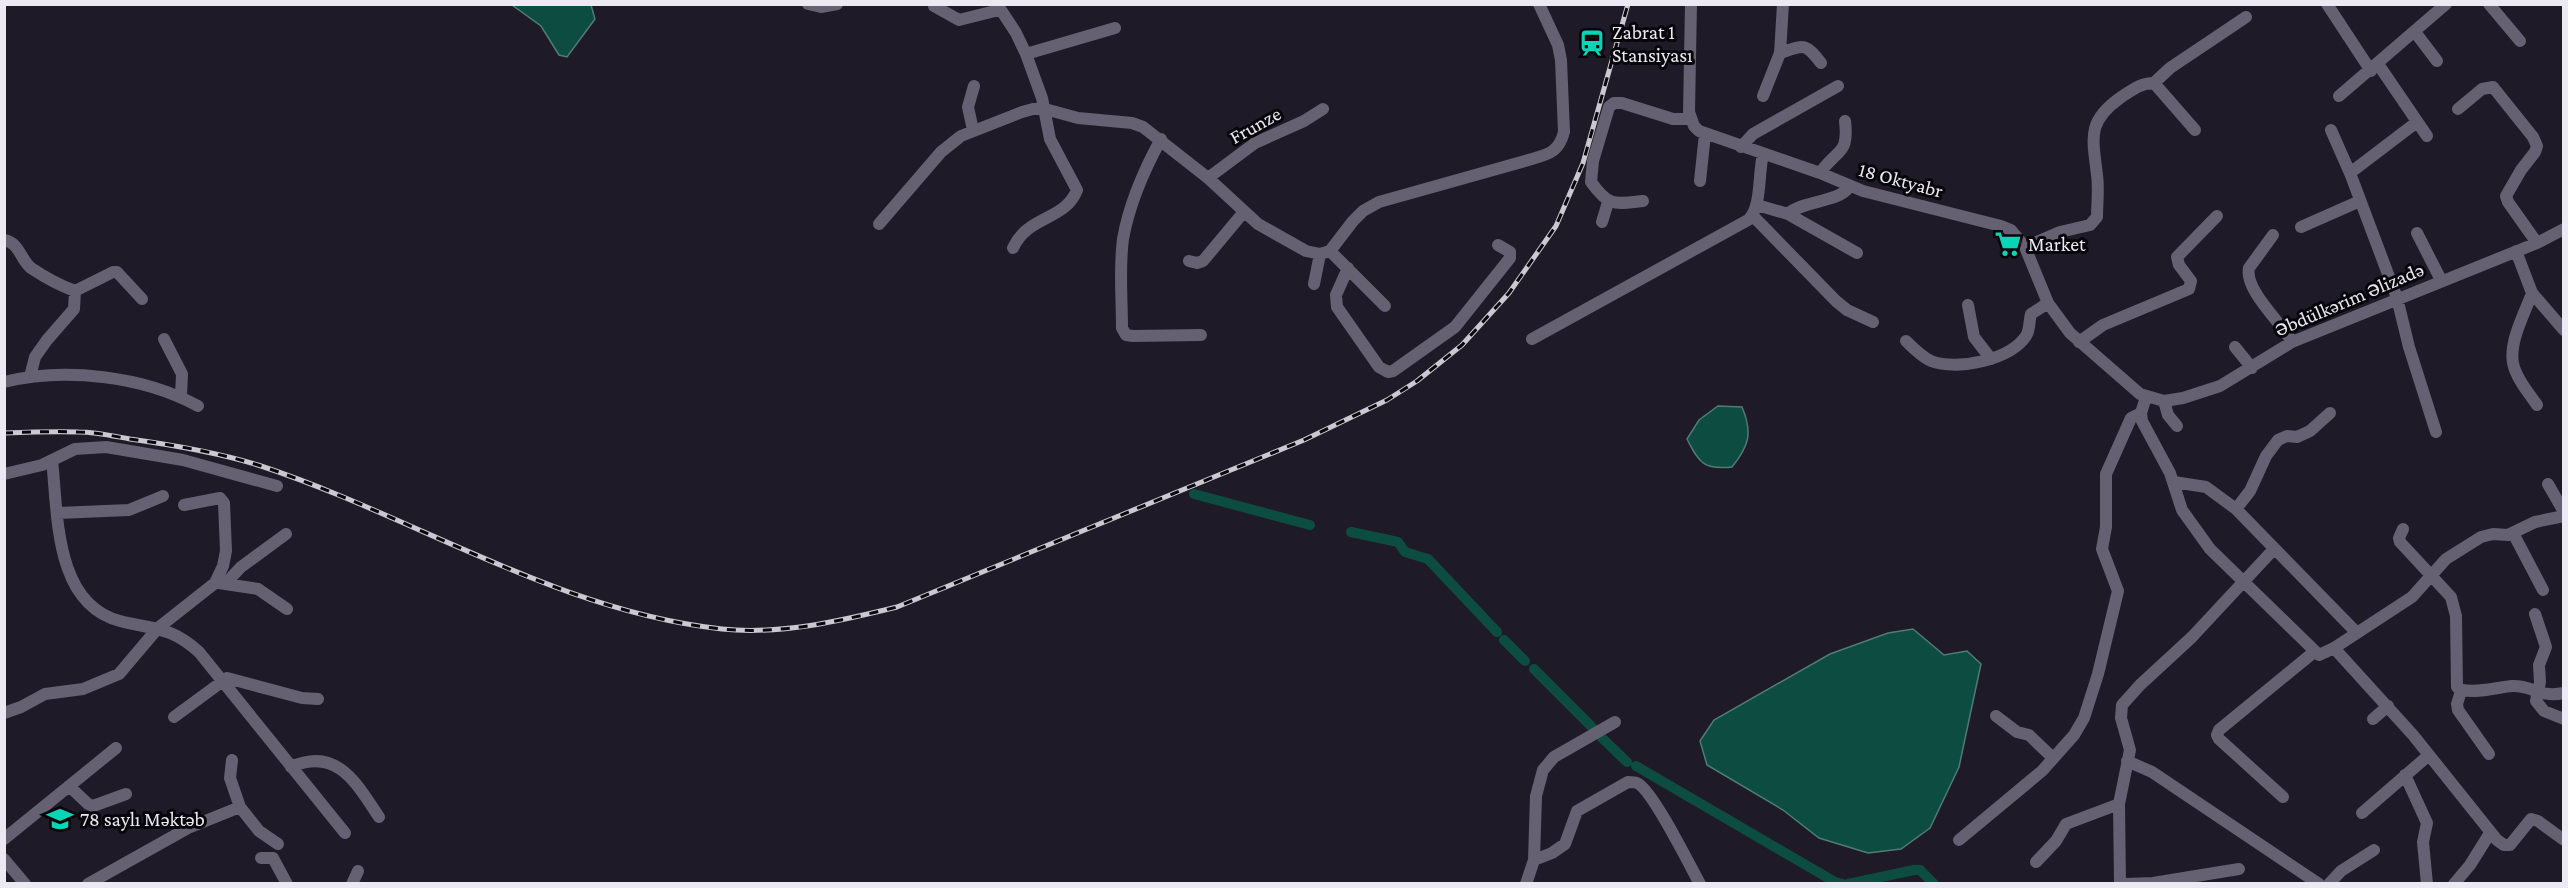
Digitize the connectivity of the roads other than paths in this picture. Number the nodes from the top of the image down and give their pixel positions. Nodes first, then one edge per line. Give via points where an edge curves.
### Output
1 (808, 4) edge
2 (837, 4) edge
3 (1539, 4) edge
4 (1691, 4) edge
5 (1783, 4) edge
6 (2446, 4) edge
7 (2489, 4) edge
8 (934, 6) edge
9 (2331, 6) edge
10 (998, 7) edge
11 (2246, 17) dead end
12 (1115, 28) dead end
13 (2415, 32) junction
14 (2520, 41) dead end
15 (1780, 53) junction
16 (1026, 54) junction
17 (2437, 61) dead end
18 (1821, 63) dead end
19 (2375, 67) junction
20 (2154, 83) junction
21 (974, 86) dead end
22 (1838, 86) dead end
23 (1763, 96) dead end
24 (2340, 96) dead end
25 (1045, 109) junction
26 (1323, 109) dead end
27 (2458, 109) dead end
28 (1691, 119) junction
29 (1845, 121) dead end
30 (2417, 123) junction
31 (973, 130) junction
32 (2195, 130) dead end
33 (2331, 130) dead end
34 (1705, 134) junction
35 (2427, 136) dead end
36 (1161, 139) junction
37 (1741, 147) junction
38 (1763, 154) junction
39 (1820, 173) junction
40 (2350, 173) junction
41 (1208, 178) junction
42 (1700, 181) dead end
43 (1849, 187) junction
44 (1643, 201) dead end
45 (2360, 201) junction
46 (1608, 202) junction
47 (1755, 211) junction
48 (1243, 213) junction
49 (1788, 213) junction
50 (2217, 216) dead end
51 (1602, 222) dead end
52 (879, 224) dead end
53 (2301, 227) dead end
54 (2564, 229) edge
55 (2417, 233) dead end
56 (2273, 235) dead end
57 (4, 240) edge
58 (2537, 243) junction
59 (1498, 245) dead end
60 (2025, 247) junction
61 (1013, 248) dead end
62 (2516, 251) junction
63 (1325, 252) junction
64 (1857, 253) dead end
65 (1189, 261) dead end
66 (1348, 268) junction
67 (2441, 280) junction
68 (1314, 284) dead end
69 (75, 291) junction
70 (2532, 293) junction
71 (2397, 298) junction
72 (142, 299) dead end
73 (2048, 303) junction
74 (1968, 305) dead end
75 (1385, 306) dead end
76 (1873, 322) dead end
77 (2564, 330) edge
78 (1201, 335) dead end
79 (164, 339) dead end
80 (1532, 339) dead end
81 (1906, 341) dead end
82 (2079, 342) junction
83 (2292, 342) junction
84 (2235, 346) dead end
85 (1990, 360) junction
86 (2252, 368) junction
87 (30, 377) junction
88 (4, 382) edge
89 (181, 396) junction
90 (2146, 397) junction
91 (2164, 401) junction
92 (2537, 405) dead end
93 (198, 406) dead end
94 (2141, 413) junction
95 (2330, 413) dead end
96 (2177, 426) dead end
97 (2436, 432) dead end
98 (52, 460) junction
99 (4, 474) edge
100 (2174, 482) junction
101 (2548, 484) dead end
102 (277, 486) dead end
103 (163, 496) dead end
104 (184, 505) dead end
105 (2236, 508) junction
106 (58, 513) junction
107 (2564, 514) edge
108 (2403, 529) dead end
109 (2514, 533) junction
110 (286, 534) dead end
111 (2274, 549) junction
112 (2431, 577) junction
113 (2243, 581) junction
114 (220, 583) junction
115 (2543, 590) dead end
116 (287, 609) dead end
117 (2535, 614) dead end
118 (158, 628) junction
119 (2356, 632) junction
120 (2334, 648) junction
121 (2314, 652) junction
122 (220, 680) junction
123 (2461, 691) junction
124 (2537, 693) junction
125 (2564, 693) edge
126 (318, 699) dead end
127 (2388, 706) junction
128 (4, 713) edge
129 (1996, 716) dead end
130 (174, 717) dead end
131 (2373, 719) dead end
132 (2564, 719) edge
133 (1615, 722) dead end
134 (116, 748) dead end
135 (2489, 754) dead end
136 (2429, 755) junction
137 (2053, 758) junction
138 (232, 760) dead end
139 (2127, 761) junction
140 (291, 767) junction
141 (2404, 775) junction
142 (69, 786) junction
143 (126, 794) dead end
144 (2283, 797) dead end
145 (2119, 804) junction
146 (240, 807) junction
147 (2362, 813) dead end
148 (379, 817) dead end
149 (345, 833) dead end
150 (2490, 833) junction
151 (4, 839) edge
152 (1959, 840) dead end
153 (2564, 840) edge
154 (278, 844) dead end
155 (2374, 850) dead end
156 (261, 858) dead end
157 (4, 860) edge
158 (1534, 860) junction
159 (2036, 862) dead end
160 (2239, 869) dead end
161 (358, 871) dead end
162 (91, 883) edge
163 (25, 884) edge
164 (287, 884) edge
165 (352, 884) edge
166 (1526, 884) edge
167 (1700, 884) edge
168 (2120, 884) edge
169 (2126, 884) edge
170 (2319, 884) edge
171 (2329, 884) edge
172 (2427, 884) edge
173 (2454, 884) edge

1 - 2 street
3 - 63 street via 1561,60 1564,132 1556,150 1379,202 1353,221
4 - 28 street
5 - 15 street
6 - 13 street
7 - 14 street
8 - 10 street via 959,20
9 - 19 street
10 - 16 street
11 - 20 street via 2169,68
12 - 16 street
13 - 17 street
13 - 19 street
15 - 18 street via 1803,46
15 - 23 street
16 - 25 street
19 - 24 street
19 - 30 street
20 - 32 street
20 - 60 street via 2142,83 2119,99 2093,130 2097,177 2094,222
21 - 31 street via 968,114
22 - 37 street via 1753,134
25 - 31 street via 1033,108
25 - 36 street via 1078,118 1132,123
25 - 61 street via 1050,138 1077,190 1062,210 1018,236
26 - 41 street, Frunze via 1255,143
27 - 58 street via 2482,89 2493,87 2533,137 2535,152 2506,195
28 - 34 street, 18 Oktyabr
28 - 46 street via 1673,119 1622,102 1611,105 1590,175 1591,182
29 - 39 street via 1847,139 1843,149
30 - 35 street
30 - 40 street
31 - 52 street via 941,152
33 - 40 street
34 - 37 street, 18 Oktyabr
34 - 42 street
36 - 41 street
36 - 78 street via 1141,179 1123,238 1122,328 1126,335 1133,336
37 - 38 street, 18 Oktyabr
38 - 39 street, 18 Oktyabr
38 - 47 street
39 - 43 street, 18 Oktyabr
40 - 45 street
41 - 48 street
43 - 49 street
43 - 60 street, 18 Oktyabr via 2001,225 2011,230
44 - 46 street
45 - 53 street
45 - 71 street
46 - 51 street
47 - 49 street
47 - 76 street via 1836,301
47 - 80 street via 1663,268
48 - 63 street via 1306,251
48 - 65 street via 1203,261
49 - 64 street
50 - 82 street via 2177,257 2191,281 2189,289 2103,325
54 - 58 street, Əbdülkərim Əlizadə
55 - 67 street
56 - 83 street via 2248,273 2259,298
57 - 69 street via 16,246 29,266
58 - 62 street, Əbdülkərim Əlizadə
59 - 66 street via 1510,252 1510,258 1455,327 1388,372 1379,366 1337,307 1336,294
60 - 73 street, 18 Oktyabr
62 - 67 street, Əbdülkərim Əlizadə
62 - 70 street
63 - 66 street
63 - 68 street
66 - 75 street
67 - 71 street, Əbdülkərim Əlizadə
69 - 72 street via 117,272
69 - 87 street via 74,309 35,357
70 - 77 street
70 - 92 street via 2513,348 2513,361 2517,375
71 - 83 street, Əbdülkərim Əlizadə
71 - 97 street
73 - 82 street, 18 Oktyabr
73 - 85 street via 2031,314 2024,338
74 - 85 street via 1974,337
79 - 89 street via 182,374
81 - 85 street via 1937,363
82 - 90 street, 18 Oktyabr
83 - 86 street, Əbdülkərim Əlizadə
84 - 86 street
86 - 91 street, Əbdülkərim Əlizadə via 2220,386
87 - 88 street
87 - 89 street via 122,379
89 - 93 street
90 - 91 street, Əbdülkərim Əlizadə
90 - 94 street
91 - 96 street
94 - 100 street
94 - 137 street via 2131,418 2106,474 2102,549 2118,591 2098,674 2080,727
95 - 105 street via 2310,431 2278,440
98 - 99 street
98 - 102 street via 75,449 106,447 183,460
98 - 106 street
100 - 105 street via 2206,487
100 - 113 street via 2178,501 2196,531
101 - 107 street
103 - 106 street via 129,510
104 - 114 street via 213,498 224,503 226,551
105 - 111 street
106 - 118 street via 63,556 82,596 104,615
107 - 109 street
108 - 112 street via 2400,542
109 - 112 street via 2481,537 2446,559
109 - 115 street
110 - 114 street
111 - 113 street
111 - 119 street
112 - 119 street via 2412,597
112 - 123 street via 2444,588 2454,605 2456,682
113 - 121 street
113 - 139 street via 2122,705 2121,718 2130,745
114 - 116 street via 263,591
114 - 118 street
117 - 124 street via 2546,647 2540,660
118 - 122 street via 184,639
118 - 128 street via 119,674 83,689 45,694
119 - 120 street
120 - 121 street via 2324,654
120 - 127 street
121 - 144 street via 2217,735
122 - 126 street via 235,679 287,695
122 - 130 street
122 - 140 street
123 - 124 street via 2513,686
123 - 135 street via 2458,710
124 - 125 street
124 - 132 street via 2539,706
127 - 131 street
127 - 136 street
129 - 137 street via 2017,732 2029,735
133 - 158 street via 1576,742 1546,764 1536,796
134 - 142 street
136 - 141 street
136 - 150 street
137 - 152 street
138 - 146 street via 230,778
139 - 145 street
139 - 170 street via 2152,772
140 - 148 street via 304,761 327,762 351,775
140 - 149 street
141 - 147 street
141 - 172 street via 2427,823 2423,842
142 - 143 street via 93,806
142 - 151 street
145 - 159 street via 2066,824
145 - 168 street
146 - 154 street via 259,831
146 - 162 street via 188,828
150 - 153 street via 2510,845 2531,819
150 - 173 street
155 - 171 street via 2341,871
156 - 164 street via 273,858
157 - 163 street
158 - 166 street
158 - 167 street via 1565,844 1577,811 1628,782 1636,782 1667,824
160 - 169 street
161 - 165 street

